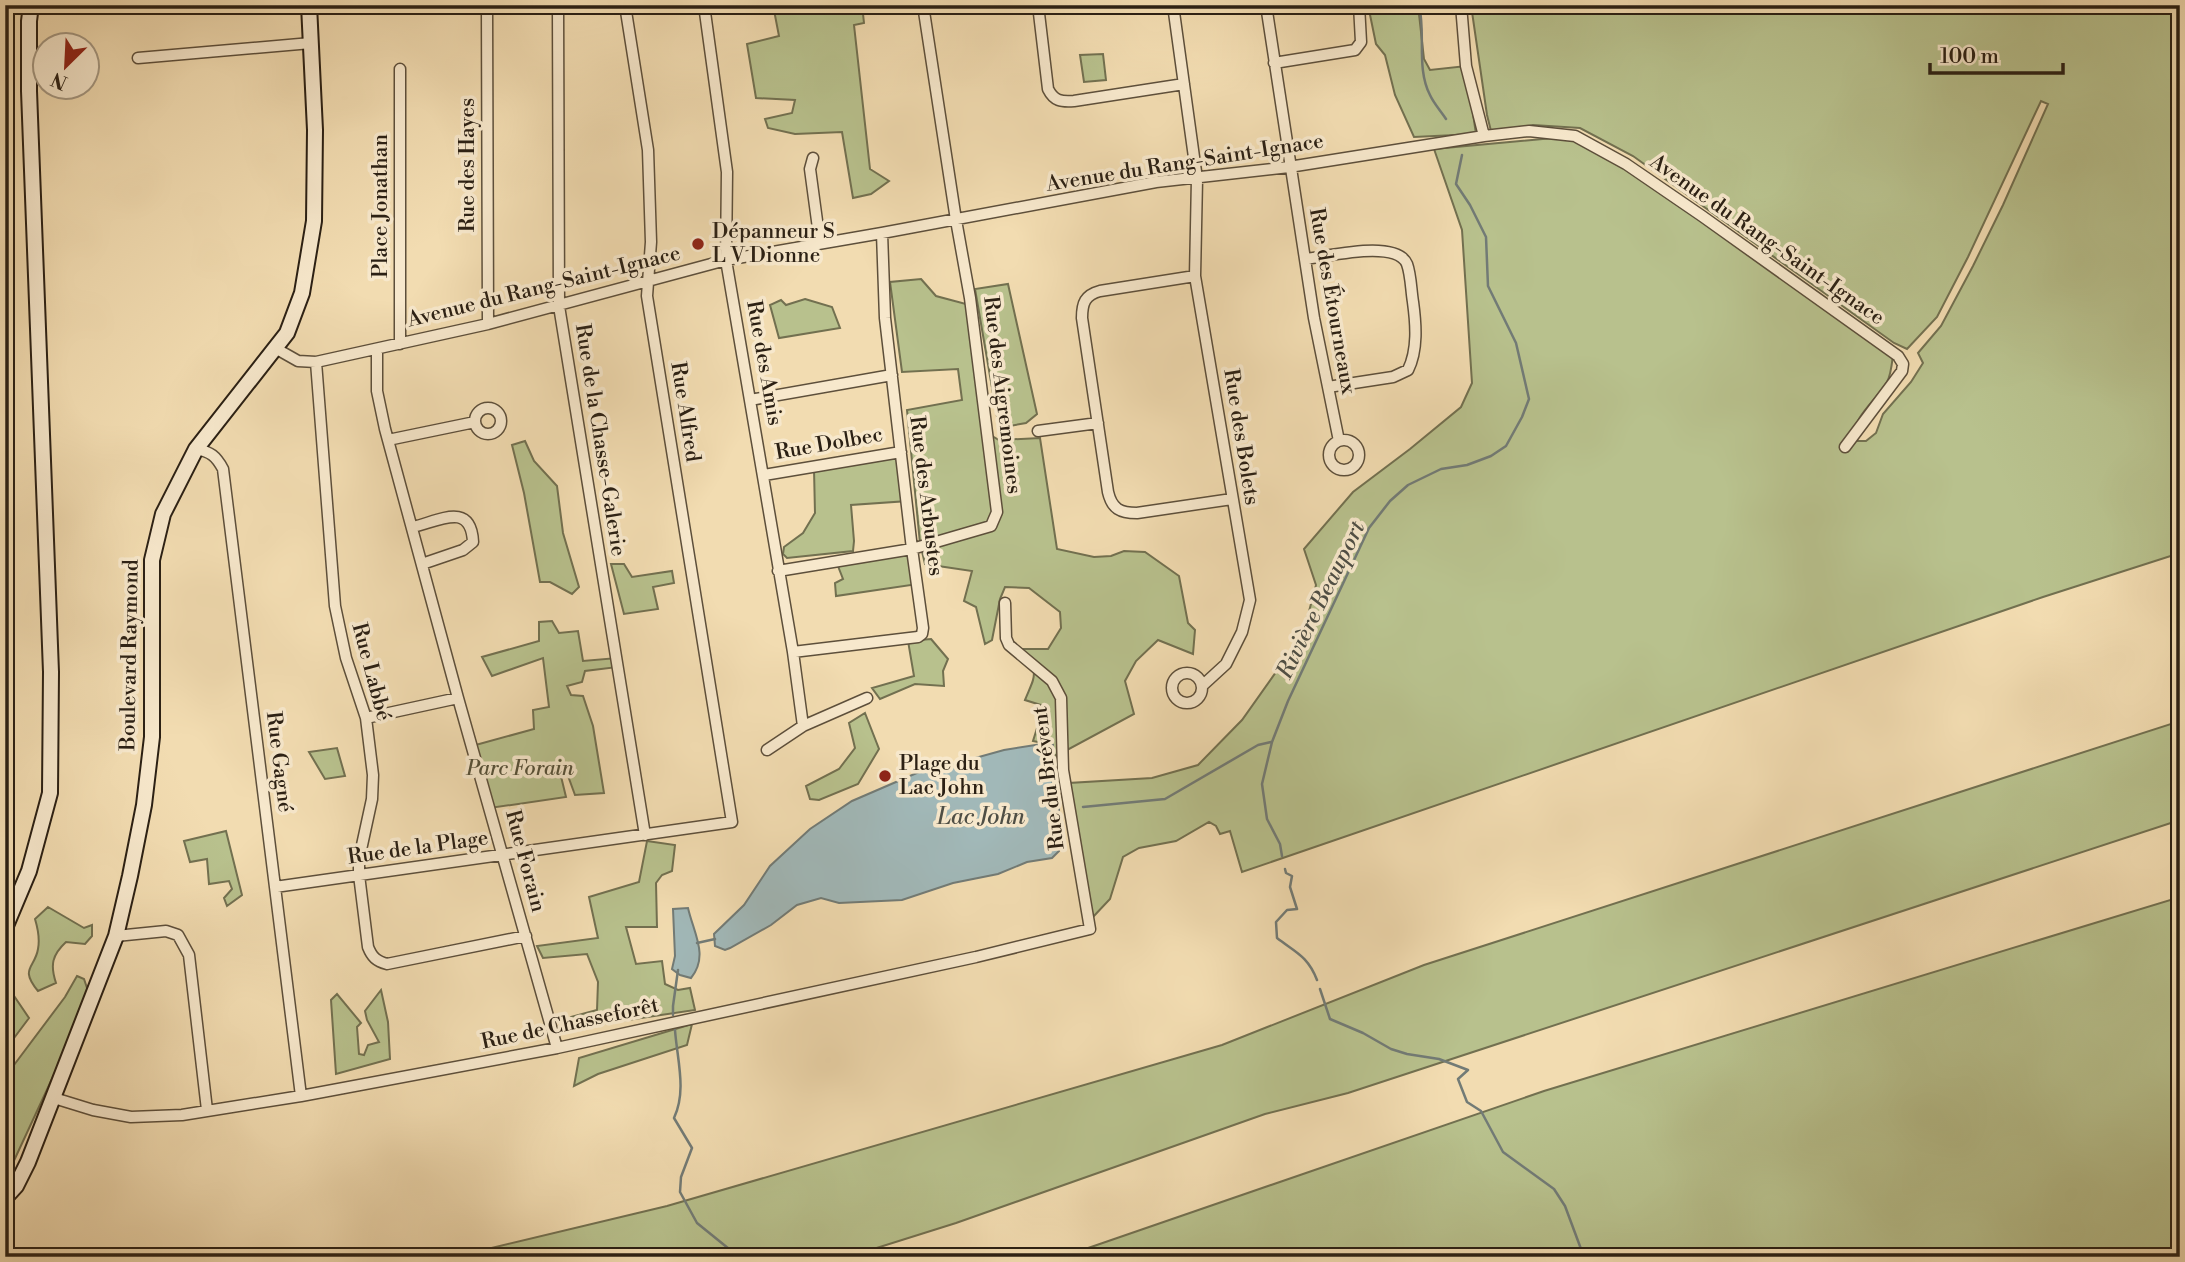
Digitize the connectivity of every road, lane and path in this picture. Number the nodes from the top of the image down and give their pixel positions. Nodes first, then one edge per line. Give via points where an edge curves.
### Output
1 (31, 5) edge
2 (309, 5) edge
3 (487, 5) edge
4 (558, 5) edge
5 (625, 5) edge
6 (704, 5) edge
7 (923, 5) edge
8 (1038, 5) edge
9 (1173, 5) edge
10 (1266, 5) edge
11 (1359, 5) edge
12 (1461, 5) edge
13 (311, 43) junction
14 (138, 58) dead end
15 (1274, 63) junction
16 (400, 69) dead end
17 (1184, 84) junction
18 (1484, 136) junction
19 (813, 158) dead end
20 (1289, 167) junction
21 (1196, 179) junction
22 (956, 220) junction
23 (882, 233) junction
24 (820, 243) junction
25 (1305, 259) junction
26 (726, 260) junction
27 (1195, 276) junction
28 (648, 281) junction
29 (559, 306) junction
30 (488, 324) junction
31 (400, 344) junction
32 (275, 348) junction
33 (377, 349) junction
34 (316, 362) junction
35 (892, 375) junction
36 (1328, 387) junction
37 (750, 400) junction
38 (475, 422) dead end
39 (1098, 423) junction
40 (1038, 431) dead end
41 (388, 440) junction
42 (1339, 441) dead end
43 (1845, 447) dead end
44 (196, 449) junction
45 (901, 452) junction
46 (764, 475) junction
47 (1232, 499) junction
48 (413, 527) junction
49 (912, 549) junction
50 (422, 564) junction
51 (778, 571) junction
52 (1005, 603) dead end
53 (793, 652) junction
54 (1202, 686) dead end
55 (458, 698) junction
56 (867, 698) dead end
57 (366, 718) junction
58 (803, 726) junction
59 (767, 750) dead end
60 (732, 822) joint
61 (645, 835) junction
62 (504, 855) junction
63 (359, 875) junction
64 (275, 887) junction
65 (5, 928) edge
66 (1090, 929) joint
67 (116, 936) junction
68 (526, 936) junction
69 (557, 1048) junction
70 (301, 1096) junction
71 (54, 1098) junction
72 (207, 1110) junction
73 (5, 1198) edge

1 - 65 street via 29,91 51,672 50,793 30,871
2 - 13 street, Boulevard Raymond
3 - 30 street, Rue des Hayes
4 - 29 street, Rue de la Chasse-Galerie
5 - 28 street, Rue Alfred via 648,150
6 - 26 street, Rue des Amis via 727,172
7 - 22 street
8 - 17 street via 1048,89 1058,101
9 - 17 street, Rue des Bolets
10 - 15 street, Rue des Étourneaux
11 - 15 street via 1361,42 1355,50
12 - 18 street via 1466,66
13 - 14 street
13 - 32 street, Boulevard Raymond via 314,221 302,293 287,332
15 - 20 street, Rue des Étourneaux
16 - 31 street, Place Jonathan
17 - 21 street, Rue des Bolets
18 - 20 street, Avenue du Rang-Saint-Ignace
18 - 43 street, Avenue du Rang-Saint-Ignace via 1529,131 1576,136 1691,208 1898,356 1902,371
19 - 24 street via 810,169
20 - 21 street, Avenue du Rang-Saint-Ignace
20 - 25 street, Rue des Étourneaux
21 - 22 street, Avenue du Rang-Saint-Ignace via 1156,182
21 - 27 street, Rue des Bolets
22 - 23 street, Avenue du Rang-Saint-Ignace
22 - 49 street, Rue des Aigremoines via 997,512 991,526
23 - 24 street, Avenue du Rang-Saint-Ignace
23 - 35 street, Rue des Arbustes
24 - 26 street, Avenue du Rang-Saint-Ignace
25 - 36 street, Rue des Étourneaux
25 - 36 street via 1380,250 1396,254 1407,264 1414,323 1414,356 1408,370 1392,377
26 - 28 street, Avenue du Rang-Saint-Ignace
26 - 37 street, Rue des Amis
27 - 39 street via 1100,291 1085,299 1082,317
27 - 47 street, Rue des Bolets
28 - 29 street, Avenue du Rang-Saint-Ignace
28 - 60 street, Rue Alfred
29 - 30 street, Avenue du Rang-Saint-Ignace
29 - 61 street, Rue de la Chasse-Galerie
30 - 31 street, Avenue du Rang-Saint-Ignace
31 - 33 street, Avenue du Rang-Saint-Ignace
32 - 34 street, Avenue du Rang-Saint-Ignace via 299,361
32 - 44 street, Boulevard Raymond
33 - 34 street, Avenue du Rang-Saint-Ignace
33 - 41 street, Rue Forain via 377,391
34 - 57 street, Rue Labbé via 335,607
35 - 37 street
35 - 45 street, Rue des Arbustes
36 - 42 street, Rue des Étourneaux
37 - 46 street, Rue des Amis
38 - 41 street
39 - 40 street
39 - 47 street via 1108,492 1116,510 1137,513
41 - 48 street, Rue Forain
44 - 64 street, Rue Gagné via 216,456 223,469
44 - 67 street, Boulevard Raymond via 163,514 152,560 152,737 144,805
45 - 46 street, Rue Dolbec
45 - 49 street, Rue des Arbustes
46 - 51 street, Rue des Amis
47 - 54 street, Rue des Bolets via 1250,600 1242,632 1226,664
48 - 50 street, Rue Forain
48 - 50 street via 459,517 472,528 473,542 463,550
49 - 51 street, Rue des Aigremoines
49 - 53 street, Rue des Arbustes via 922,634
50 - 55 street, Rue Forain
51 - 53 street, Rue des Amis
52 - 66 street, Rue du Brévent via 1009,645 1052,681 1061,698 1063,770
53 - 58 street, Rue des Amis
55 - 57 street
55 - 62 street, Rue Forain
56 - 58 street
57 - 63 street, Rue Labbé via 373,787
58 - 59 street
60 - 61 street, Rue de la Plage
61 - 62 street, Rue de la Plage
62 - 63 street, Rue de la Plage
62 - 68 street, Rue Forain
63 - 64 street, Rue de la Plage
63 - 68 street, Rue Labbé via 368,947 378,962 398,963
64 - 70 street, Rue Gagné
66 - 69 street, Rue de Chasseforêt
67 - 71 street, Boulevard Raymond
67 - 72 street via 166,931 178,935 189,955
68 - 69 street, Rue Forain
69 - 70 street, Rue de Chasseforêt
70 - 72 street, Rue de Chasseforêt
71 - 72 street, Rue de Chasseforêt via 131,1116
71 - 73 street, Boulevard Raymond via 29,1162

